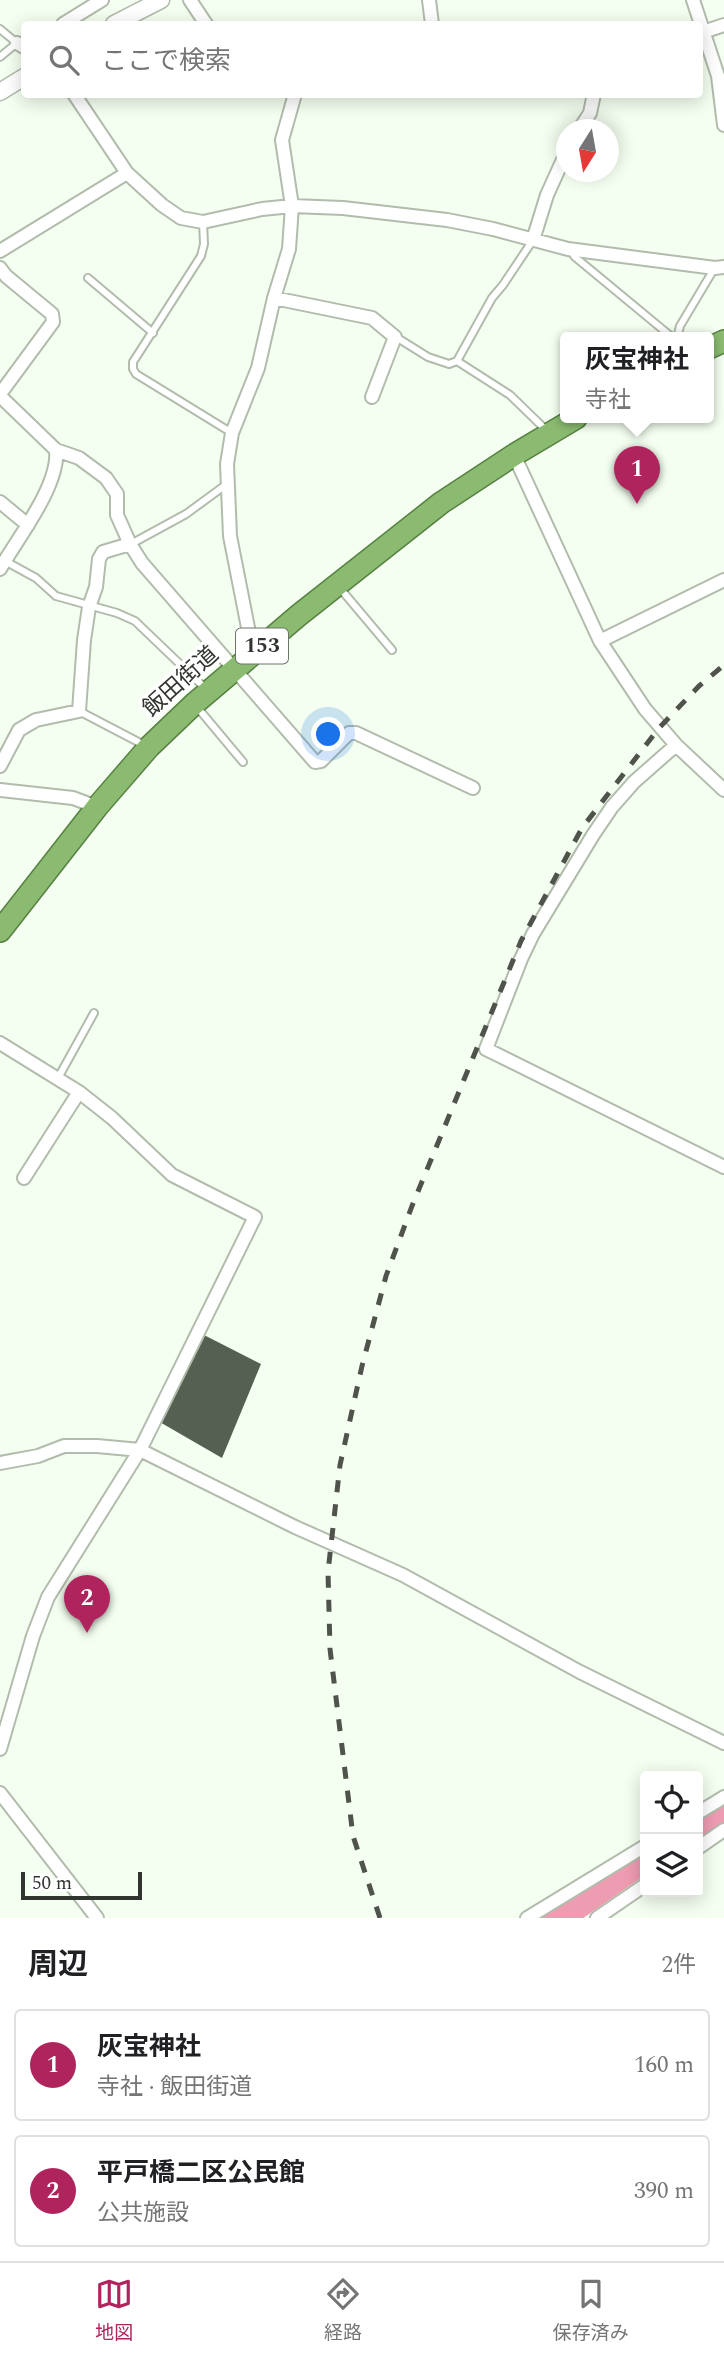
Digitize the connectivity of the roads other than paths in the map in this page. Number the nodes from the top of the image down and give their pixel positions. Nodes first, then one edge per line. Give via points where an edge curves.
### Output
1 (102, 0) edge
2 (161, 0) edge
3 (190, 0) edge
4 (429, 0) edge
5 (693, 0) edge
6 (68, 21) edge
7 (120, 21) edge
8 (203, 21) edge
9 (432, 21) edge
10 (698, 21) edge
11 (724, 25) edge
12 (0, 29) edge
13 (703, 32) edge
14 (703, 37) edge
15 (21, 43) edge
16 (21, 45) edge
17 (0, 57) edge
18 (721, 76) edge
19 (21, 78) edge
20 (0, 92) edge
21 (77, 98) edge
22 (294, 98) edge
23 (593, 98) edge
24 (586, 119) edge
25 (724, 125) edge
26 (127, 173) junction
27 (556, 175) edge
28 (292, 206) junction
29 (203, 222) junction
30 (533, 240) junction
31 (570, 250) junction
32 (0, 251) edge
33 (720, 267) edge
34 (0, 268) edge
35 (88, 278) dead end
36 (274, 298) junction
37 (668, 332) edge
38 (678, 332) edge
39 (153, 333) junction
40 (395, 337) junction
41 (457, 360) junction
42 (0, 395) edge
43 (372, 397) dead end
44 (567, 423) edge
45 (232, 433) junction
46 (550, 433) junction
47 (56, 450) junction
48 (514, 455) junction
49 (227, 484) junction
50 (0, 502) edge
51 (28, 525) junction
52 (130, 544) junction
53 (2, 565) edge
54 (724, 580) edge
55 (338, 585) junction
56 (89, 607) junction
57 (600, 641) junction
58 (392, 650) dead end
59 (253, 653) junction
60 (233, 670) junction
61 (201, 698) junction
62 (79, 711) junction
63 (676, 745) junction
64 (149, 747) junction
65 (243, 762) dead end
66 (0, 766) edge
67 (473, 788) dead end
68 (0, 790) edge
69 (724, 790) edge
70 (97, 807) junction
71 (0, 931) edge
72 (94, 1013) dead end
73 (0, 1044) edge
74 (58, 1078) junction
75 (79, 1092) junction
76 (724, 1167) edge
77 (24, 1178) dead end
78 (140, 1450) junction
79 (0, 1463) edge
80 (724, 1743) edge
81 (0, 1749) edge
82 (0, 1793) edge
83 (724, 1797) edge
84 (703, 1810) edge
85 (724, 1829) edge
86 (703, 1844) edge
87 (640, 1849) edge
88 (640, 1889) edge
89 (611, 1914) edge
90 (97, 1918) edge
91 (527, 1918) edge
92 (597, 1918) edge

1 - 6 street
2 - 7 street
3 - 8 street
4 - 9 street
5 - 10 street
11 - 13 street
12 - 15 lane
14 - 18 street
16 - 17 lane
18 - 25 street
19 - 20 street
21 - 26 street
22 - 28 street via 282,140
23 - 24 street
26 - 29 street via 181,218
26 - 32 street
27 - 30 street
28 - 29 street
28 - 30 street via 405,214
28 - 36 street via 289,249
29 - 39 lane via 201,256
30 - 31 street
30 - 41 lane via 492,298
31 - 33 street
31 - 37 lane
33 - 38 lane
34 - 42 street via 52,314 53,322
35 - 39 lane
36 - 40 street via 372,318
36 - 45 street via 258,368
39 - 45 lane via 132,369
40 - 41 lane via 428,357 449,364
40 - 43 street
41 - 46 lane via 510,395
42 - 47 street
44 - 46 highway, 飯田街道 / 153
45 - 49 street
46 - 48 highway, 飯田街道 / 153
47 - 51 street via 48,485
47 - 52 street via 79,458 106,478 117,494 117,515
48 - 55 highway, 飯田街道 / 153 via 441,503
48 - 57 street
49 - 52 lane via 187,514
49 - 59 street via 230,536
50 - 51 street
51 - 53 street
52 - 56 street via 103,552
52 - 60 street
53 - 56 lane via 36,578 56,596
54 - 57 street
55 - 58 lane
55 - 59 highway, 飯田街道 / 153
56 - 61 lane via 135,621
56 - 62 street
57 - 63 street via 645,709
59 - 60 highway, 飯田街道 / 153
60 - 61 highway, 飯田街道 / 153
60 - 67 street via 315,762 349,733 356,733
61 - 64 highway, 飯田街道 / 153
61 - 65 lane
62 - 64 lane
62 - 66 street via 36,720 19,730
63 - 69 street
63 - 76 street via 634,782 593,835 533,934 486,1049
64 - 70 highway, 飯田街道 / 153
68 - 70 street via 73,797
70 - 71 highway, 飯田街道 / 153
72 - 74 lane
73 - 74 street
74 - 75 street
75 - 77 street
75 - 78 street via 172,1175 255,1217
78 - 79 street via 64,1446
78 - 80 street via 403,1575 580,1672
78 - 81 street via 48,1597
82 - 90 street
83 - 84 street
85 - 86 street
87 - 91 street
88 - 89 street
89 - 92 street

